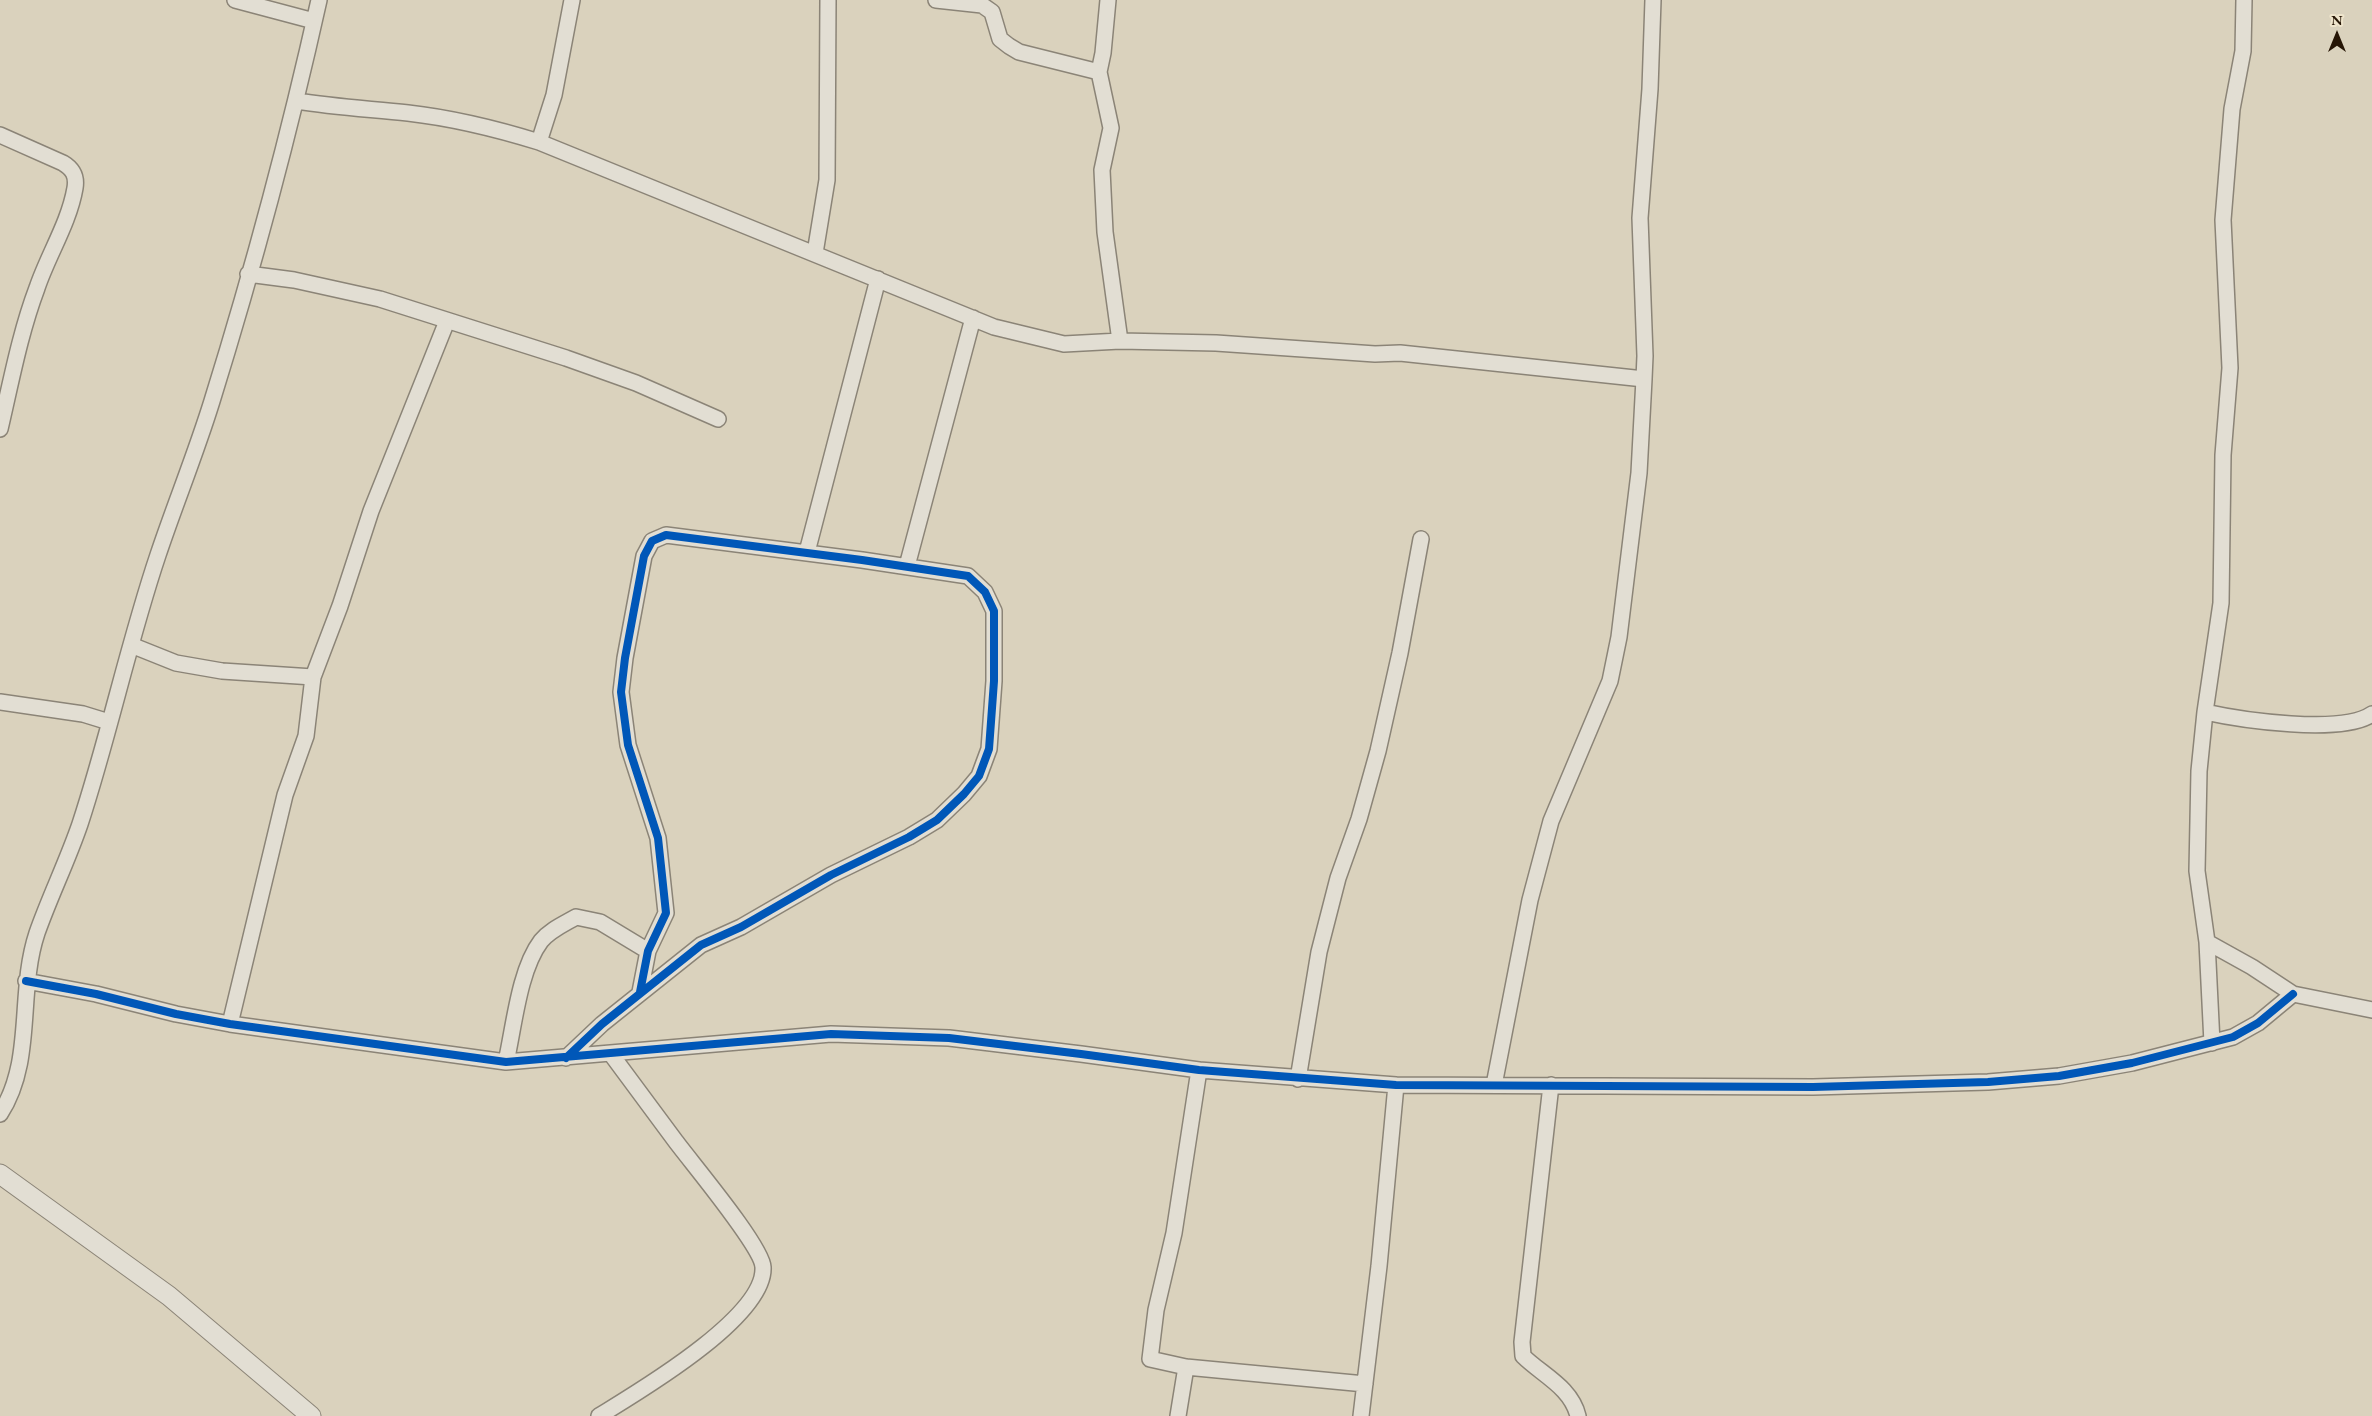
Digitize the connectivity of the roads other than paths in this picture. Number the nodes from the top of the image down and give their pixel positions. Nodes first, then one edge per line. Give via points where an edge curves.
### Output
1 (235, 0) edge
2 (319, 0) edge
3 (572, 0) edge
4 (828, 0) edge
5 (936, 0) edge
6 (1108, 0) edge
7 (1653, 0) edge
8 (2244, 0) edge
9 (314, 22) junction
10 (1099, 72) junction
11 (297, 101) junction
12 (0, 135) edge
13 (539, 142) junction
14 (814, 252) junction
15 (248, 274) junction
16 (878, 278) junction
17 (973, 318) junction
18 (447, 321) junction
19 (1120, 341) junction
20 (1644, 380) junction
21 (718, 420) dead end
22 (0, 428) edge
23 (1421, 539) dead end
24 (807, 552) junction
25 (907, 566) junction
26 (131, 644) junction
27 (313, 677) junction
28 (0, 702) edge
29 (2205, 712) junction
30 (2372, 714) edge
31 (110, 722) junction
32 (2207, 942) junction
33 (648, 950) junction
34 (26, 981) junction
35 (640, 992) junction
36 (2293, 994) junction
37 (2372, 1010) edge
38 (230, 1024) junction
39 (2212, 1043) junction
40 (611, 1054) junction
41 (566, 1058) junction
42 (506, 1062) junction
43 (1199, 1070) junction
44 (1298, 1079) junction
45 (1396, 1085) junction
46 (1494, 1085) junction
47 (1550, 1085) junction
48 (0, 1114) edge
49 (0, 1174) edge
50 (1186, 1367) junction
51 (1365, 1384) junction
52 (312, 1416) edge
53 (599, 1416) edge
54 (1178, 1416) edge
55 (1361, 1416) edge
56 (1578, 1416) edge

1 - 9 street
2 - 9 street
3 - 13 street via 554,95
4 - 14 street via 828,180
5 - 10 street via 982,5 992,12 1000,39 1019,52
6 - 10 street
7 - 20 street via 1640,218
8 - 29 street via 2243,51 2232,109 2223,220 2230,368 2223,455 2222,603
9 - 11 street
10 - 19 street via 1111,128 1102,170 1103,197
11 - 13 street via 408,113
11 - 15 street
12 - 22 street via 63,163 75,176 75,188 64,220 36,289
13 - 14 street
14 - 16 street
15 - 18 street via 294,280 380,300
15 - 26 street via 212,402
16 - 17 street
16 - 24 street
17 - 19 street via 994,327 1064,344
17 - 25 street
18 - 21 street via 636,383
18 - 27 street via 372,511
19 - 20 street via 1400,353
20 - 46 street via 1639,473 1619,637 1610,681 1550,821 1530,900
23 - 44 street via 1378,752 1338,878 1319,952
24 - 25 street
24 - 33 street via 666,535 652,541 644,556 621,692 628,745 658,838 666,913
25 - 35 street via 968,576 985,592 994,611 994,681 989,749 978,776 936,820 741,927 701,945
26 - 27 street via 186,664
26 - 31 street
27 - 38 street via 306,736 286,795
28 - 31 street via 83,714
29 - 30 street via 2289,724 2352,722
29 - 32 street via 2200,744 2196,871
31 - 34 street via 80,824 36,936
32 - 36 street
32 - 39 street
33 - 35 street
33 - 42 street via 600,922 576,917 554,929 542,940 527,965
34 - 38 street
34 - 48 street via 24,1038 19,1066 10,1099
35 - 41 street
36 - 37 street
36 - 39 street via 2258,1023 2233,1037
38 - 42 street
39 - 47 street via 2059,1076 1988,1082 1814,1087
40 - 41 street
40 - 43 street via 831,1034 949,1038
40 - 53 street via 721,1200 755,1248 763,1266 758,1290 733,1321 674,1366
41 - 42 street
43 - 44 street
43 - 50 street via 1174,1233 1156,1310 1150,1359
44 - 45 street
45 - 46 street
45 - 51 street
46 - 47 street
47 - 56 street via 1523,1356 1534,1368 1556,1382
49 - 52 street via 169,1296
50 - 51 street
50 - 54 street
51 - 55 street

